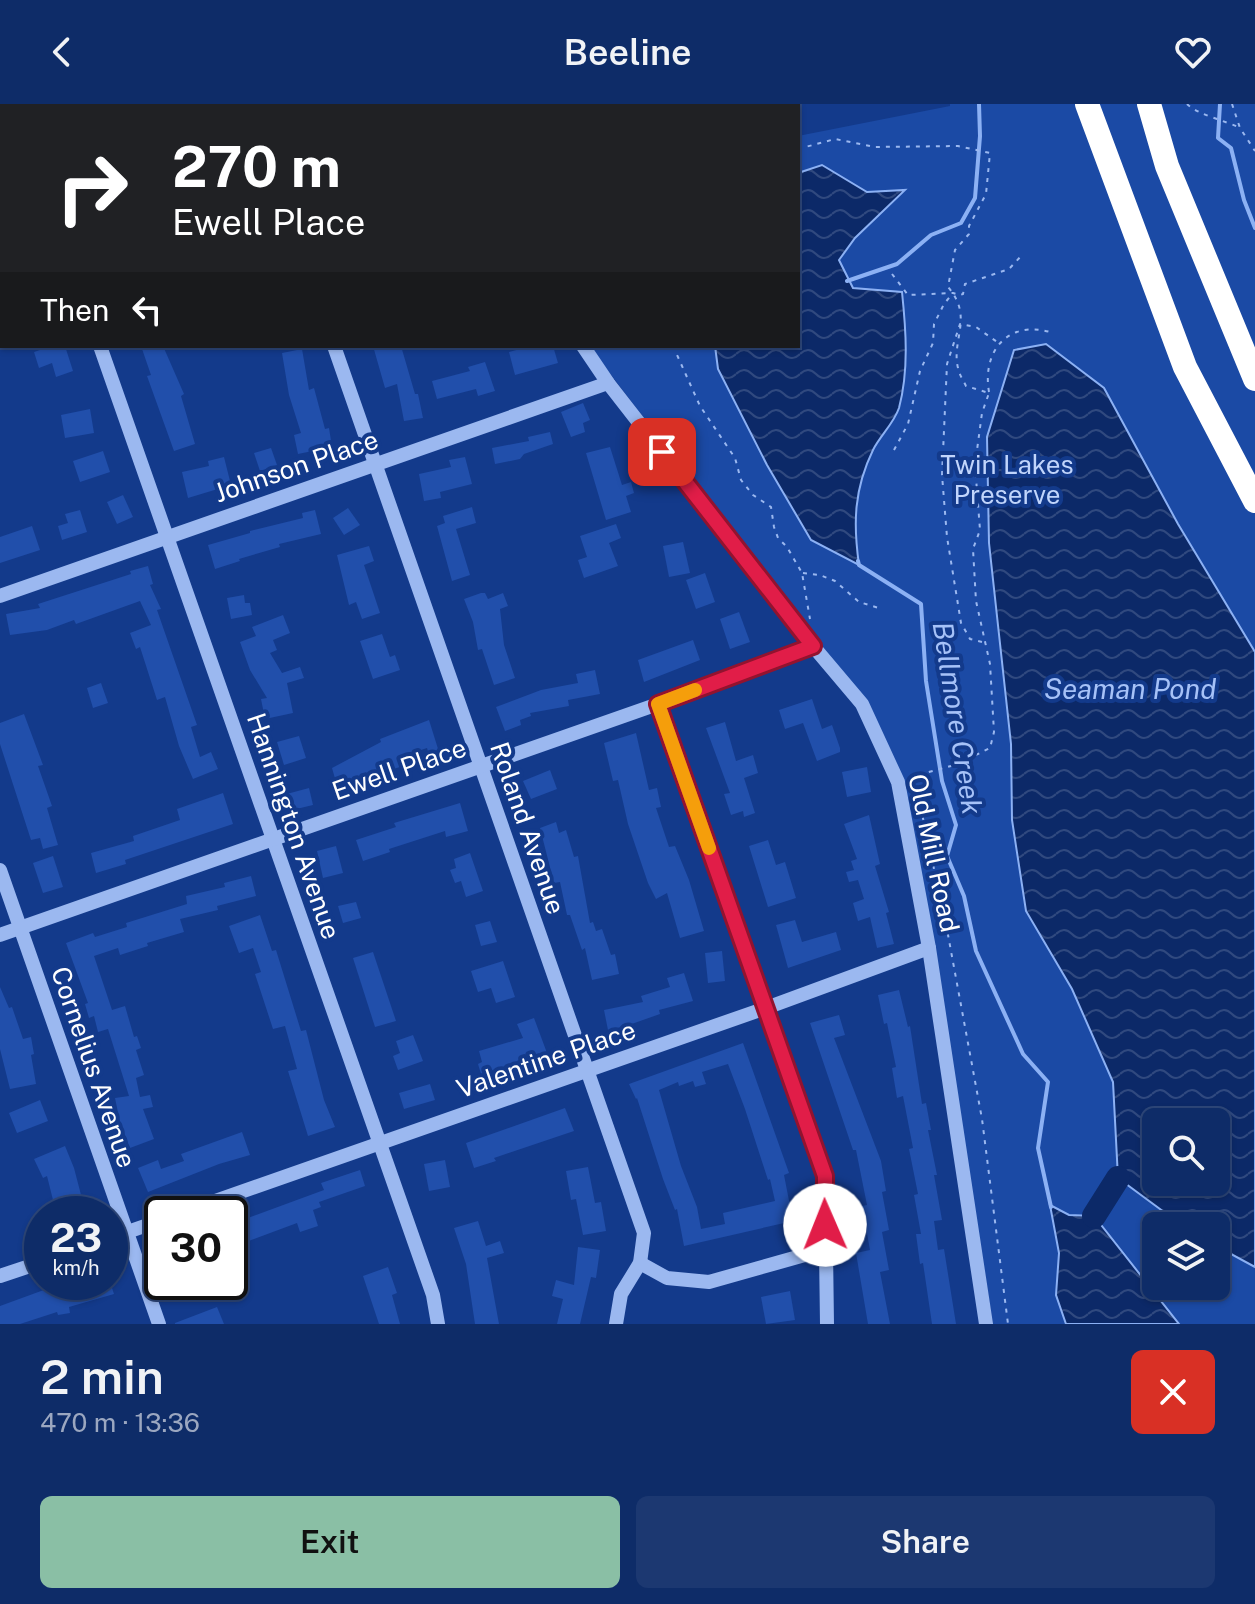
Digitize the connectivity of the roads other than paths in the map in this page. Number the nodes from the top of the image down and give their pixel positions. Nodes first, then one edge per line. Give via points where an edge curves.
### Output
1 (1087, 104) edge
2 (1149, 104) edge
3 (101, 348) edge
4 (335, 348) edge
5 (584, 348) edge
6 (1255, 379) edge
7 (608, 383) junction
8 (375, 464) junction
9 (1255, 501) edge
10 (167, 537) junction
11 (0, 596) edge
12 (813, 646) junction
13 (658, 704) junction
14 (481, 766) junction
15 (273, 839) junction
16 (0, 870) edge
17 (20, 928) junction
18 (0, 935) edge
19 (929, 948) junction
20 (766, 1008) junction
21 (587, 1070) junction
22 (380, 1143) junction
23 (114, 1196) edge
24 (229, 1196) edge
25 (128, 1235) edge
26 (826, 1249) junction
27 (640, 1263) junction
28 (24, 1268) edge
29 (0, 1276) edge
30 (159, 1324) edge
31 (438, 1324) edge
32 (616, 1324) edge
33 (827, 1324) edge
34 (986, 1324) edge

1 - 9 highway via 1185,367
2 - 6 highway via 1167,166
3 - 10 street, Hannington Avenue
4 - 8 street, Roland Avenue
5 - 7 street, Old Mill Road
7 - 8 street, Johnson Place
7 - 12 street, Old Mill Road
8 - 10 street, Johnson Place
8 - 14 street, Roland Avenue
10 - 11 street, Johnson Place
10 - 15 street, Hannington Avenue
12 - 13 street, Ewell Place
12 - 19 street, Old Mill Road via 862,704 898,782
13 - 14 street, Ewell Place
13 - 20 street
14 - 15 street, Ewell Place
14 - 21 street, Roland Avenue
15 - 17 street, Ewell Place
15 - 22 street, Hannington Avenue
16 - 17 street, Cornelius Avenue
17 - 18 street, Ewell Place
17 - 23 street, Cornelius Avenue
19 - 20 street, Valentine Place
19 - 34 street, Old Mill Road
20 - 21 street, Valentine Place
20 - 26 street via 825,1176
21 - 22 street, Valentine Place
21 - 27 street, Roland Avenue via 644,1233
22 - 24 street, Valentine Place
22 - 31 street, Hannington Avenue via 433,1295
25 - 30 street, Cornelius Avenue
26 - 27 street via 709,1282 667,1278
26 - 33 street
27 - 32 street, Roland Avenue via 621,1294
28 - 29 street

